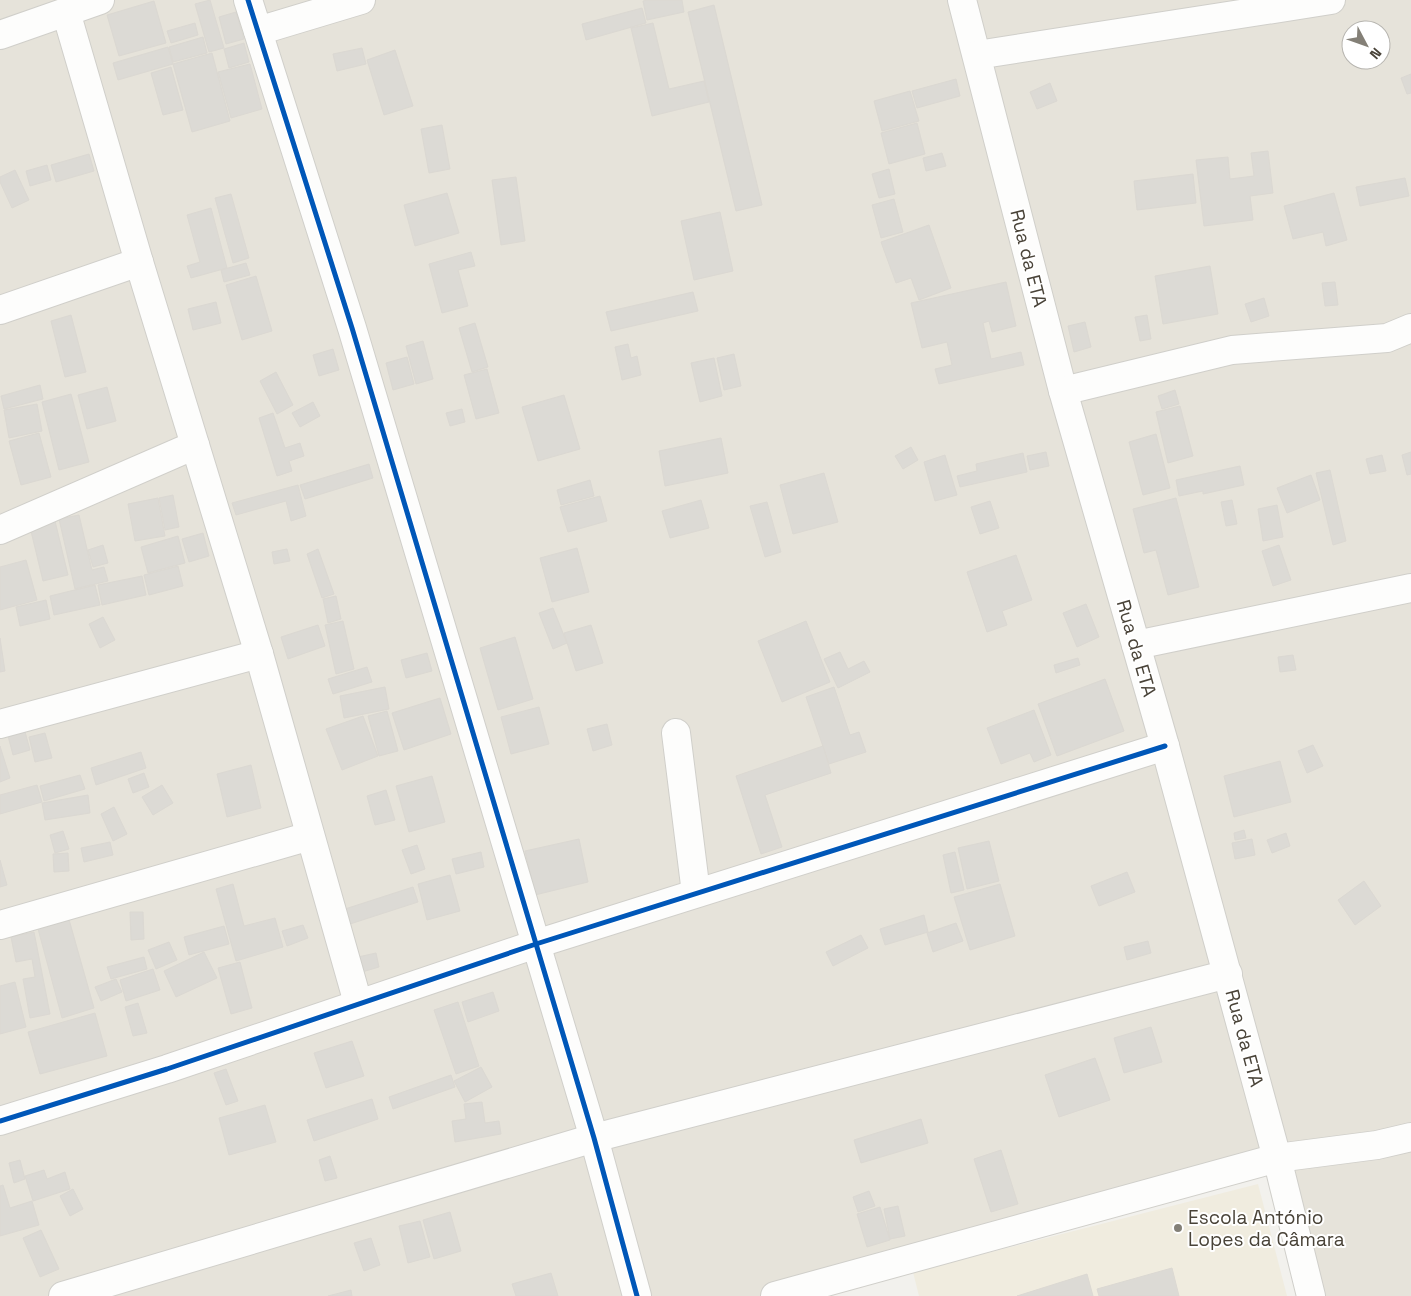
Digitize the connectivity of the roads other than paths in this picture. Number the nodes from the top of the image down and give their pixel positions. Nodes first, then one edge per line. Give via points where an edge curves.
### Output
1 (100, 0) edge
2 (248, 0) edge
3 (361, 0) edge
4 (962, 0) edge
5 (1332, 0) edge
6 (66, 12) junction
7 (258, 31) junction
8 (0, 35) edge
9 (977, 55) junction
10 (139, 262) junction
11 (0, 310) edge
12 (1411, 328) edge
13 (1062, 391) junction
14 (195, 445) junction
15 (0, 530) edge
16 (1411, 588) edge
17 (1136, 645) junction
18 (259, 654) junction
19 (0, 724) edge
20 (676, 733) dead end
21 (1165, 746) junction
22 (310, 836) junction
23 (696, 893) junction
24 (0, 925) edge
25 (536, 944) junction
26 (1228, 974) junction
27 (358, 1004) junction
28 (0, 1121) edge
29 (1411, 1137) edge
30 (594, 1138) junction
31 (1277, 1158) junction
32 (63, 1296) edge
33 (637, 1296) edge
34 (775, 1296) edge
35 (1311, 1296) edge

1 - 6 street
2 - 7 street
3 - 7 street
4 - 9 street, Rua da ETA
5 - 9 street
6 - 8 street
6 - 10 street
7 - 25 street via 352,328
9 - 13 street, Rua da ETA
10 - 11 street
10 - 14 street
12 - 13 street via 1387,338 1232,350
13 - 17 street, Rua da ETA
14 - 15 street
14 - 18 street
16 - 17 street
17 - 21 street, Rua da ETA
18 - 19 street
18 - 22 street
20 - 23 street
21 - 23 street
21 - 26 street, Rua da ETA
22 - 24 street
22 - 27 street
23 - 25 street
25 - 27 street
25 - 30 street
26 - 30 street
26 - 31 street, Rua da ETA
27 - 28 street
29 - 31 street via 1377,1145
30 - 32 street
30 - 33 street
31 - 34 street
31 - 35 street, Rua da ETA

